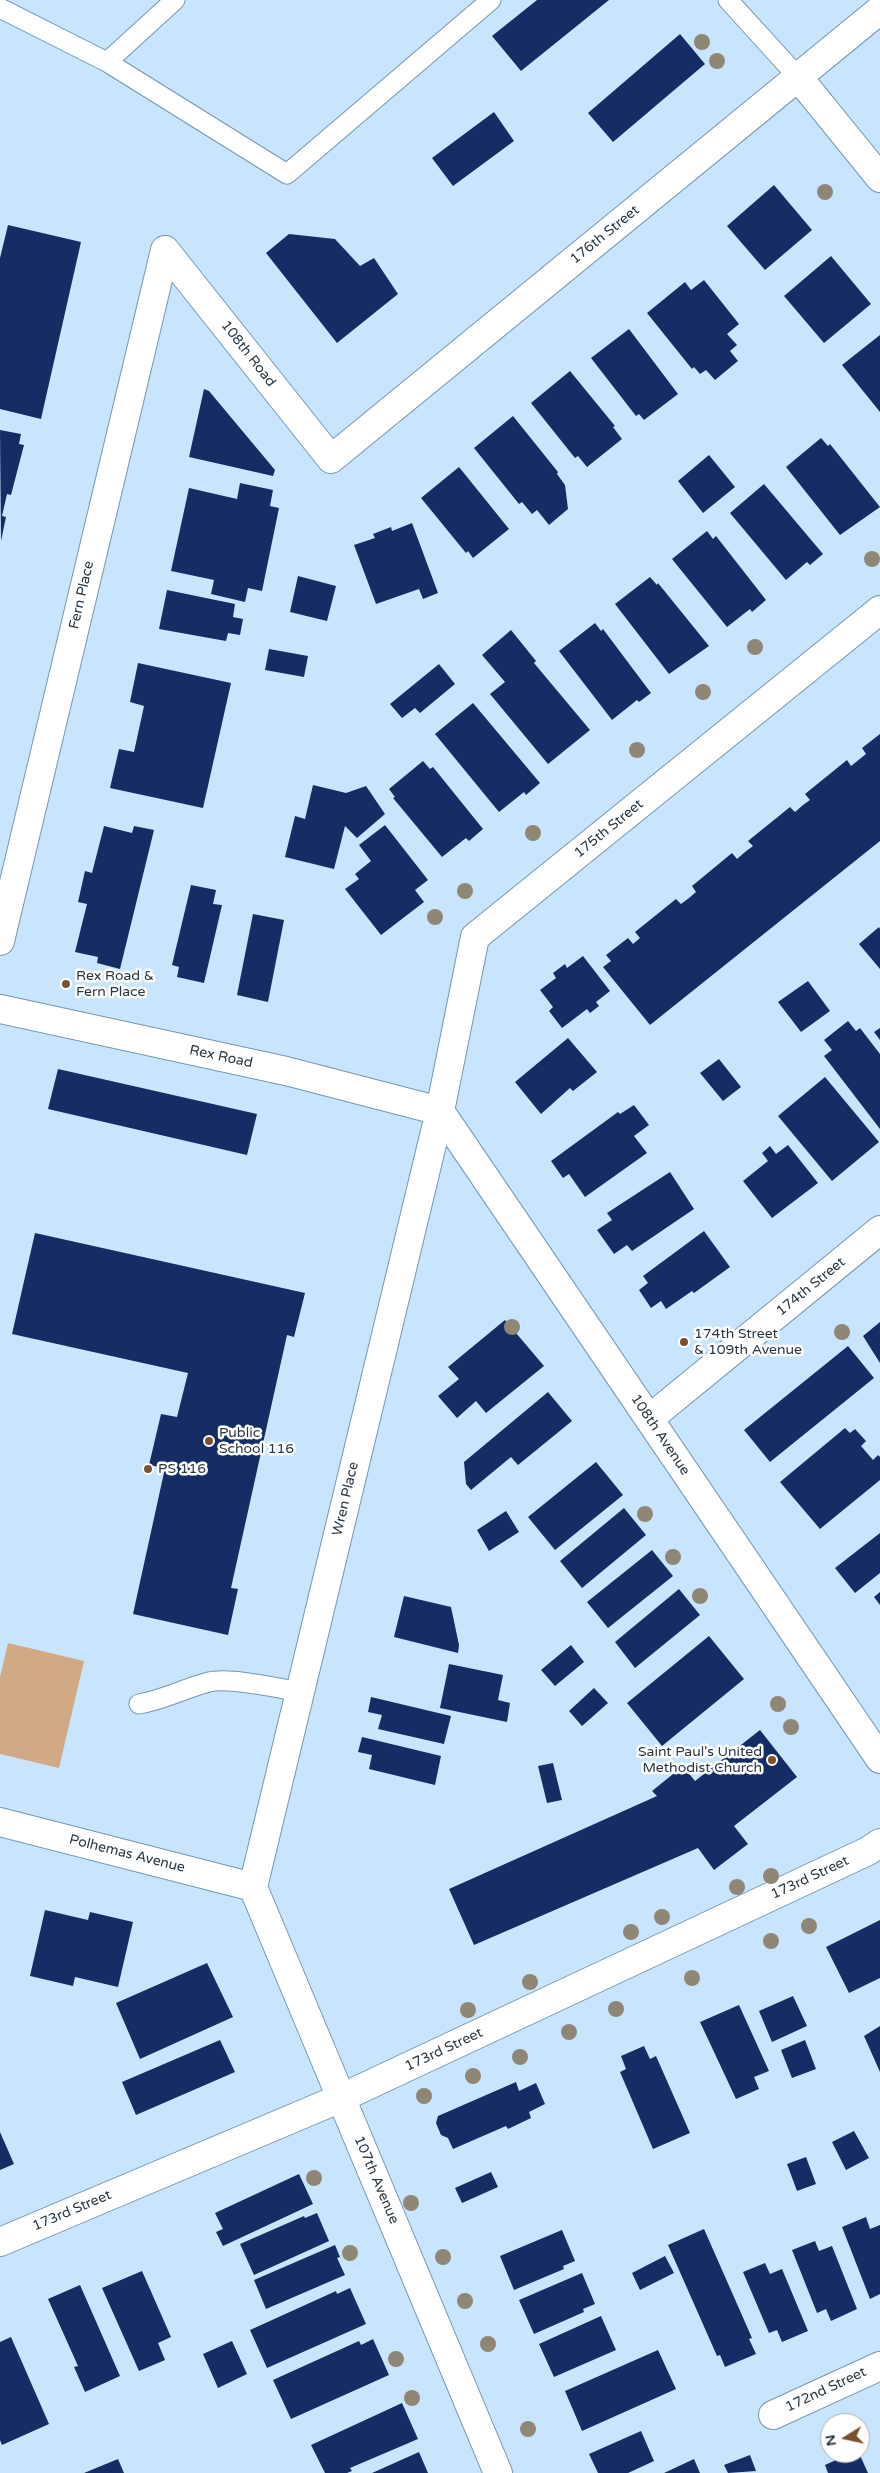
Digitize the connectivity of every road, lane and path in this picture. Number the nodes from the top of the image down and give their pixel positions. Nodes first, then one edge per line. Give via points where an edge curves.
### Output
1 (175, 0) edge
2 (491, 0) edge
3 (728, 0) edge
4 (0, 8) edge
5 (880, 10) edge
6 (108, 62) junction
7 (798, 77) junction
8 (880, 178) edge
9 (165, 250) joint
10 (331, 458) joint
11 (880, 610) edge
12 (0, 941) edge
13 (0, 1009) edge
14 (440, 1111) junction
15 (880, 1230) edge
16 (649, 1419) junction
17 (300, 1692) junction
18 (140, 1704) dead end
19 (880, 1759) edge
20 (0, 1822) edge
21 (880, 1843) edge
22 (254, 1887) junction
23 (341, 2098) junction
24 (0, 2242) edge
25 (880, 2366) edge
26 (772, 2415) dead end
27 (498, 2473) edge

1 - 6 lane
2 - 6 lane via 287,174
3 - 7 lane
4 - 6 lane
5 - 7 street, 176th Street
7 - 8 street
7 - 10 street, 176th Street
9 - 10 street, 108th Road
9 - 12 street, Fern Place
11 - 14 street, 175th Street via 475,937
13 - 14 street, Rex Road via 286,1071
14 - 16 street, 108th Avenue
14 - 17 street, Wren Place
15 - 16 street, 174th Street
16 - 19 street, 108th Avenue
17 - 18 lane via 210,1681
17 - 22 street, Wren Place
20 - 22 street, Polhemas Avenue
21 - 23 street, 173rd Street
22 - 23 street, 107th Avenue
23 - 24 street, 173rd Street
23 - 27 street, 107th Avenue
25 - 26 street, 172nd Street

